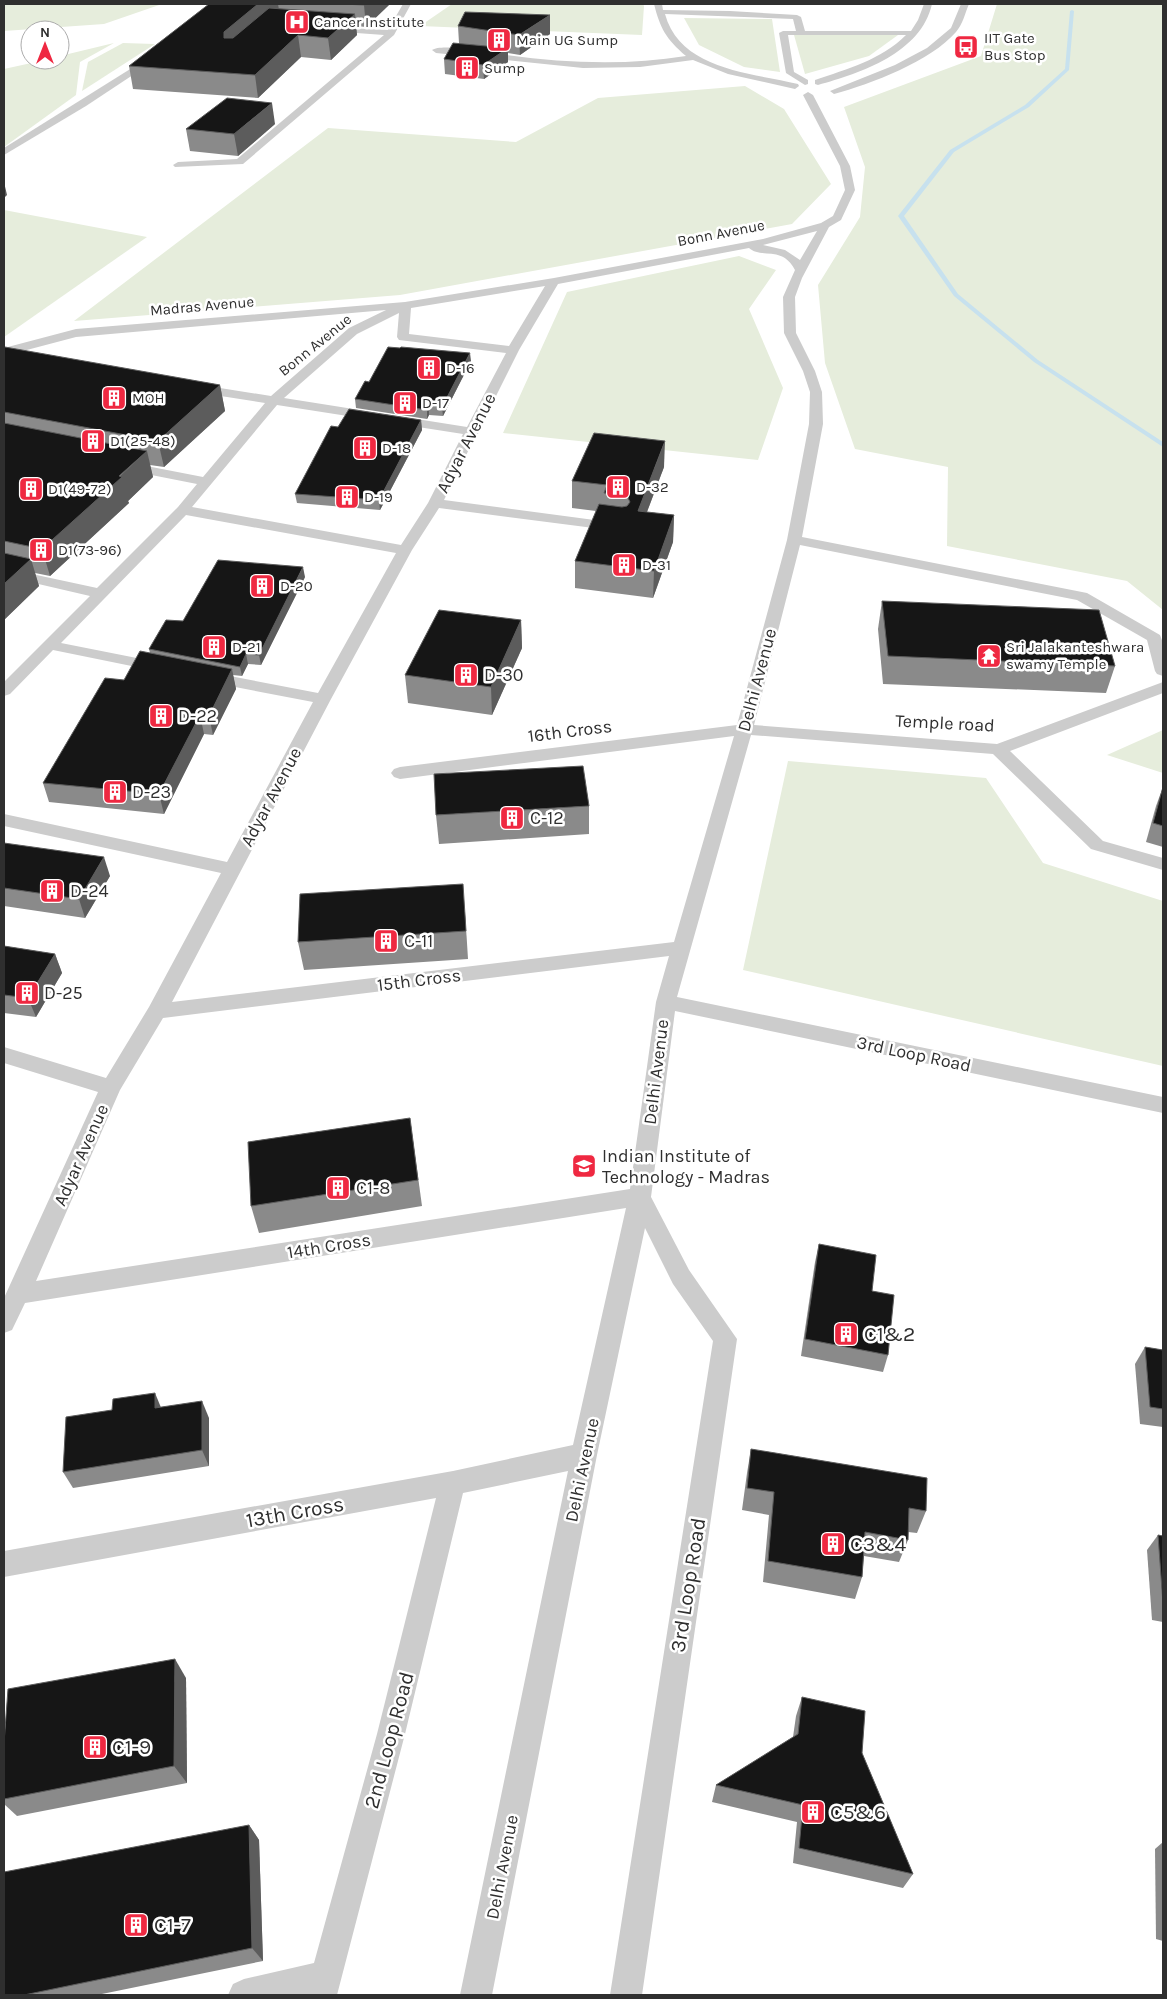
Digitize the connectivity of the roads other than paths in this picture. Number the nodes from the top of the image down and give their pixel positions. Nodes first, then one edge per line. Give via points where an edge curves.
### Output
1 (407, 4) edge
2 (928, 4) edge
3 (965, 4) edge
4 (659, 8) edge
5 (316, 28) edge
6 (391, 33) junction
7 (802, 33) junction
8 (913, 33) junction
9 (436, 50) dead end
10 (159, 54) edge
11 (695, 57) junction
12 (806, 82) junction
13 (818, 82) junction
14 (795, 86) junction
15 (827, 93) junction
16 (808, 94) junction
17 (4, 152) edge
18 (178, 165) dead end
19 (825, 225) junction
20 (734, 248) junction
21 (801, 271) junction
22 (554, 281) junction
23 (405, 305) junction
24 (513, 350) junction
25 (4, 354) edge
26 (23, 359) edge
27 (184, 386) edge
28 (273, 400) junction
29 (473, 432) junction
30 (110, 463) edge
31 (207, 482) junction
32 (435, 503) junction
33 (182, 510) junction
34 (621, 528) edge
35 (794, 540) junction
36 (405, 550) junction
37 (4, 572) edge
38 (99, 593) junction
39 (49, 645) junction
40 (1163, 670) edge
41 (1163, 687) edge
42 (4, 691) edge
43 (323, 699) junction
44 (744, 729) junction
45 (998, 749) junction
46 (400, 773) dead end
47 (4, 820) edge
48 (1163, 864) edge
49 (232, 869) junction
50 (681, 948) junction
51 (666, 1002) junction
52 (157, 1011) junction
53 (4, 1055) edge
54 (111, 1088) junction
55 (1163, 1106) edge
56 (640, 1197) junction
57 (18, 1294) junction
58 (4, 1322) edge
59 (584, 1455) junction
60 (453, 1484) junction
61 (4, 1564) edge
62 (323, 1986) edge
63 (244, 1995) edge
64 (476, 1995) edge
65 (626, 1995) edge

1 - 6 lane
2 - 8 lane
3 - 15 lane via 955,28 932,48 890,70
4 - 7 lane via 797,17
4 - 11 lane via 662,25 681,50
5 - 6 lane
6 - 18 lane via 240,162
7 - 8 lane
7 - 12 lane via 783,33 790,73
8 - 13 lane via 879,60
9 - 11 lane via 479,52 548,63 605,65 670,62
10 - 17 lane
11 - 14 lane via 726,72
12 - 13 lane
12 - 14 lane
13 - 15 lane via 830,84 835,89
14 - 16 lane via 798,92
15 - 16 lane
16 - 19 lane via 845,166 850,190 837,218
19 - 20 lane, Bonn Avenue
19 - 21 lane, Delhi Avenue
20 - 21 lane via 780,252 796,260
20 - 22 lane, Bonn Avenue
21 - 35 lane, Delhi Avenue via 789,297 790,333 816,392 816,424
22 - 23 lane, Bonn Avenue
22 - 24 lane, Adyar Avenue
23 - 24 lane via 403,337
23 - 25 lane, Madras Avenue via 76,333
23 - 28 lane, Bonn Avenue via 353,331
24 - 29 lane, Adyar Avenue
25 - 26 lane
27 - 28 lane
28 - 29 lane
28 - 31 lane, Bonn Avenue
29 - 32 lane, Adyar Avenue
30 - 31 lane
31 - 33 lane, Bonn Avenue
32 - 34 lane
32 - 36 lane, Adyar Avenue
33 - 36 lane
33 - 38 lane, Bonn Avenue
35 - 40 lane via 1082,596 1154,638
35 - 44 lane, Delhi Avenue
36 - 43 lane, Adyar Avenue
37 - 38 lane
38 - 39 lane, Bonn Avenue
39 - 42 lane, Bonn Avenue
39 - 43 lane
41 - 45 lane, Temple road
43 - 49 lane, Adyar Avenue
44 - 45 lane, Temple road
44 - 46 lane, 16th Cross
44 - 50 lane, Delhi Avenue
45 - 48 lane via 1096,845
47 - 49 lane
49 - 52 lane, Adyar Avenue
50 - 51 lane, Delhi Avenue
50 - 52 lane, 15th Cross
51 - 55 lane, 3rd Loop Road
51 - 56 lane, Delhi Avenue
52 - 54 lane, Adyar Avenue
53 - 54 lane
54 - 57 lane, Adyar Avenue
56 - 57 lane, 14th Cross
56 - 59 lane, Delhi Avenue
56 - 65 lane, 3rd Loop Road via 681,1277 725,1339
57 - 58 lane, Adyar Avenue
59 - 60 lane, 13th Cross
59 - 64 lane, Delhi Avenue
60 - 61 lane, 13th Cross
60 - 62 lane, 2nd Loop Road via 392,1734
62 - 63 lane

